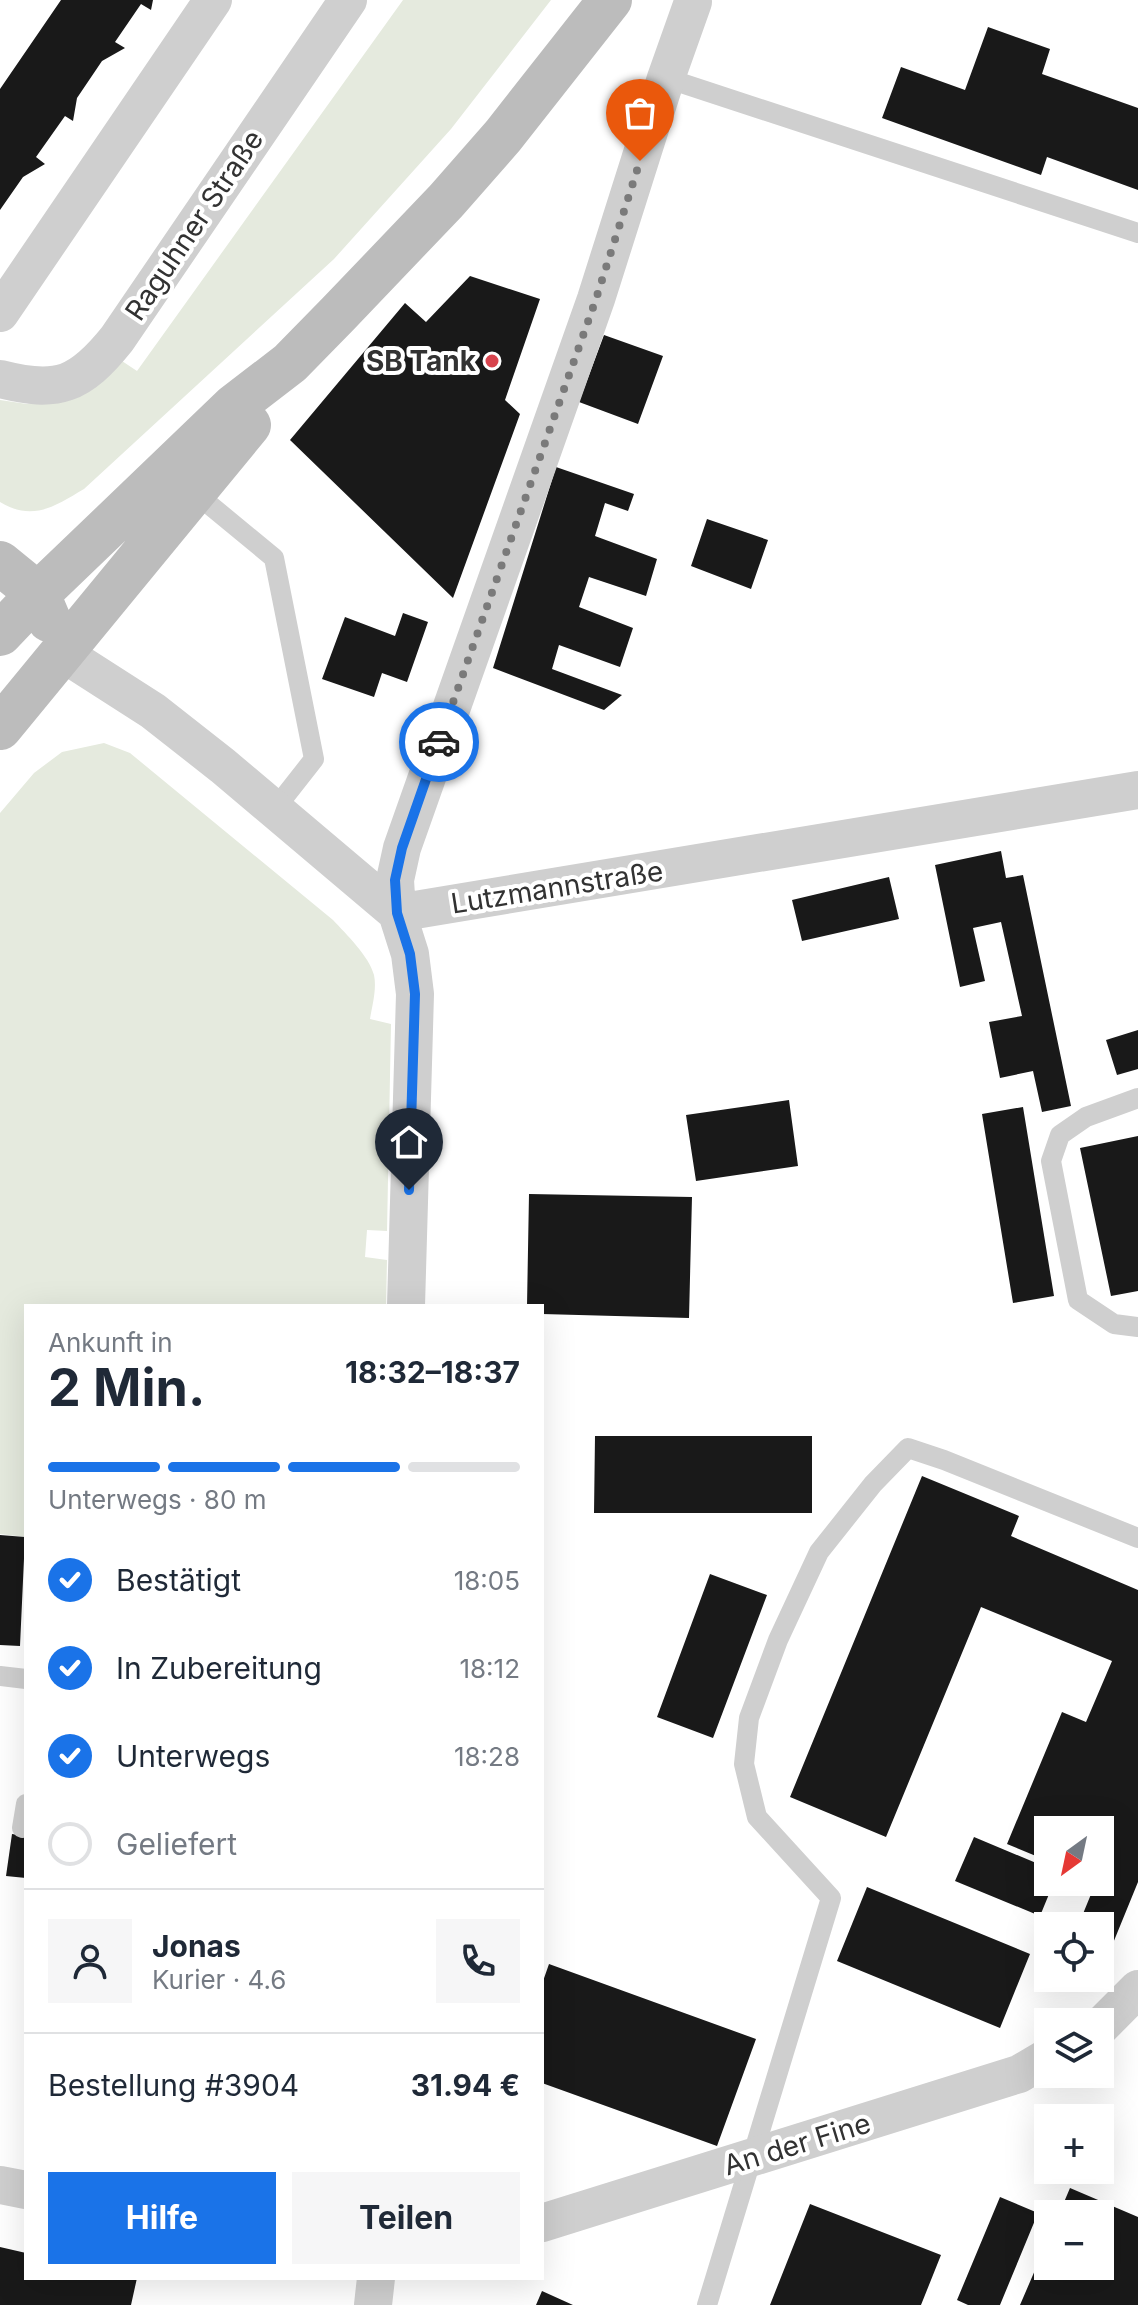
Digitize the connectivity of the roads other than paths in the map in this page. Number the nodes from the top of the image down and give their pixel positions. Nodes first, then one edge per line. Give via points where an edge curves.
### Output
1 (213, 0) edge
2 (348, 0) edge
3 (610, 0) edge
4 (693, 2) edge
5 (666, 78) junction
6 (1138, 233) edge
7 (0, 313) edge
8 (290, 363) junction
9 (0, 379) edge
10 (194, 492) junction
11 (0, 563) edge
12 (38, 594) junction
13 (0, 635) edge
14 (61, 652) junction
15 (0, 728) edge
16 (1138, 790) edge
17 (274, 810) junction
18 (397, 913) junction
19 (1138, 1098) edge
20 (406, 1304) edge
21 (1138, 1327) edge
22 (1138, 1538) edge
23 (0, 1676) edge
24 (24, 1679) edge
25 (24, 1816) edge
26 (22, 1828) dead end
27 (1138, 1989) edge
28 (1114, 2013) edge
29 (1034, 2065) edge
30 (750, 2158) junction
31 (0, 2185) edge
32 (24, 2190) edge
33 (544, 2222) edge
34 (376, 2280) edge
35 (373, 2305) edge
36 (707, 2305) edge

1 - 7 street
2 - 9 street, Raguhner Straße via 98,363 71,381 49,387
3 - 8 main road via 456,190
4 - 5 street
5 - 6 lane
5 - 18 street via 596,299 402,848 395,880
8 - 10 main road via 252,421
8 - 12 main road via 234,406
10 - 14 main road
10 - 17 lane via 274,558 314,759
11 - 12 main road
12 - 13 main road
12 - 14 main road
13 - 14 main road
14 - 15 main road
14 - 17 street via 137,699
16 - 18 street, Lutzmannstraße
17 - 18 street
18 - 20 street via 415,994
19 - 21 lane via 1086,1117 1060,1135 1051,1161 1078,1300 1114,1324
22 - 30 lane via 908,1448 819,1552 749,1718 744,1764 757,1817 831,1898
23 - 24 lane
25 - 26 lane
27 - 28 street
29 - 30 street, An der Fine
30 - 33 street, An der Fine
30 - 36 lane
31 - 32 street
34 - 35 street

